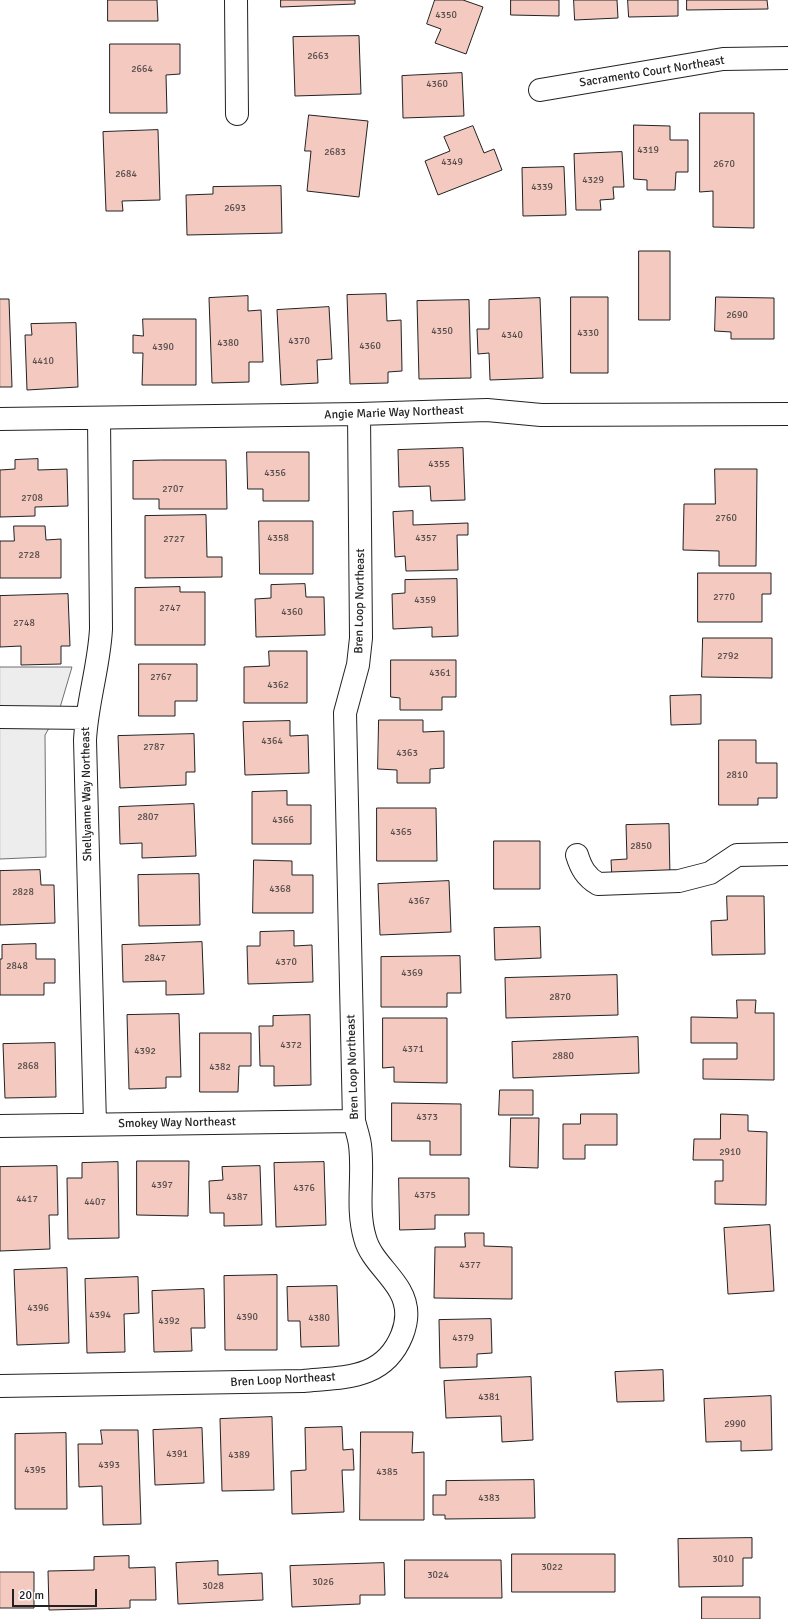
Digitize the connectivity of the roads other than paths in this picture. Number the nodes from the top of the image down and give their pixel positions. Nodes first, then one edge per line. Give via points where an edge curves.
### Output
1 (236, 0) edge
2 (788, 58) edge
3 (540, 90) dead end
4 (238, 114) dead end
5 (359, 414) junction
6 (788, 414) edge
7 (99, 418) junction
8 (0, 419) edge
9 (0, 717) edge
10 (87, 718) junction
11 (788, 854) edge
12 (577, 855) dead end
13 (354, 1121) junction
14 (95, 1124) junction
15 (0, 1126) edge
16 (0, 1386) edge

1 - 4 street
2 - 3 street, Sacramento Court Northeast via 723,59
5 - 6 street, Angie Marie Way Northeast via 487,410 541,415
5 - 7 street, Angie Marie Way Northeast
5 - 13 street, Bren Loop Northeast via 361,638 358,665 345,713
7 - 8 street, Angie Marie Way Northeast
7 - 10 street, Shellyanne Way Northeast via 101,629 98,663
9 - 10 street
10 - 14 street, Shellyanne Way Northeast via 85,740
11 - 12 street via 737,855 710,873 679,881 598,884 589,878
13 - 14 street, Smokey Way Northeast
13 - 16 street, Bren Loop Northeast via 360,1144 360,1202 365,1239 401,1292 407,1309 406,1325 400,1341 390,1356 374,1369 350,1376 303,1381
14 - 15 street, Smokey Way Northeast

